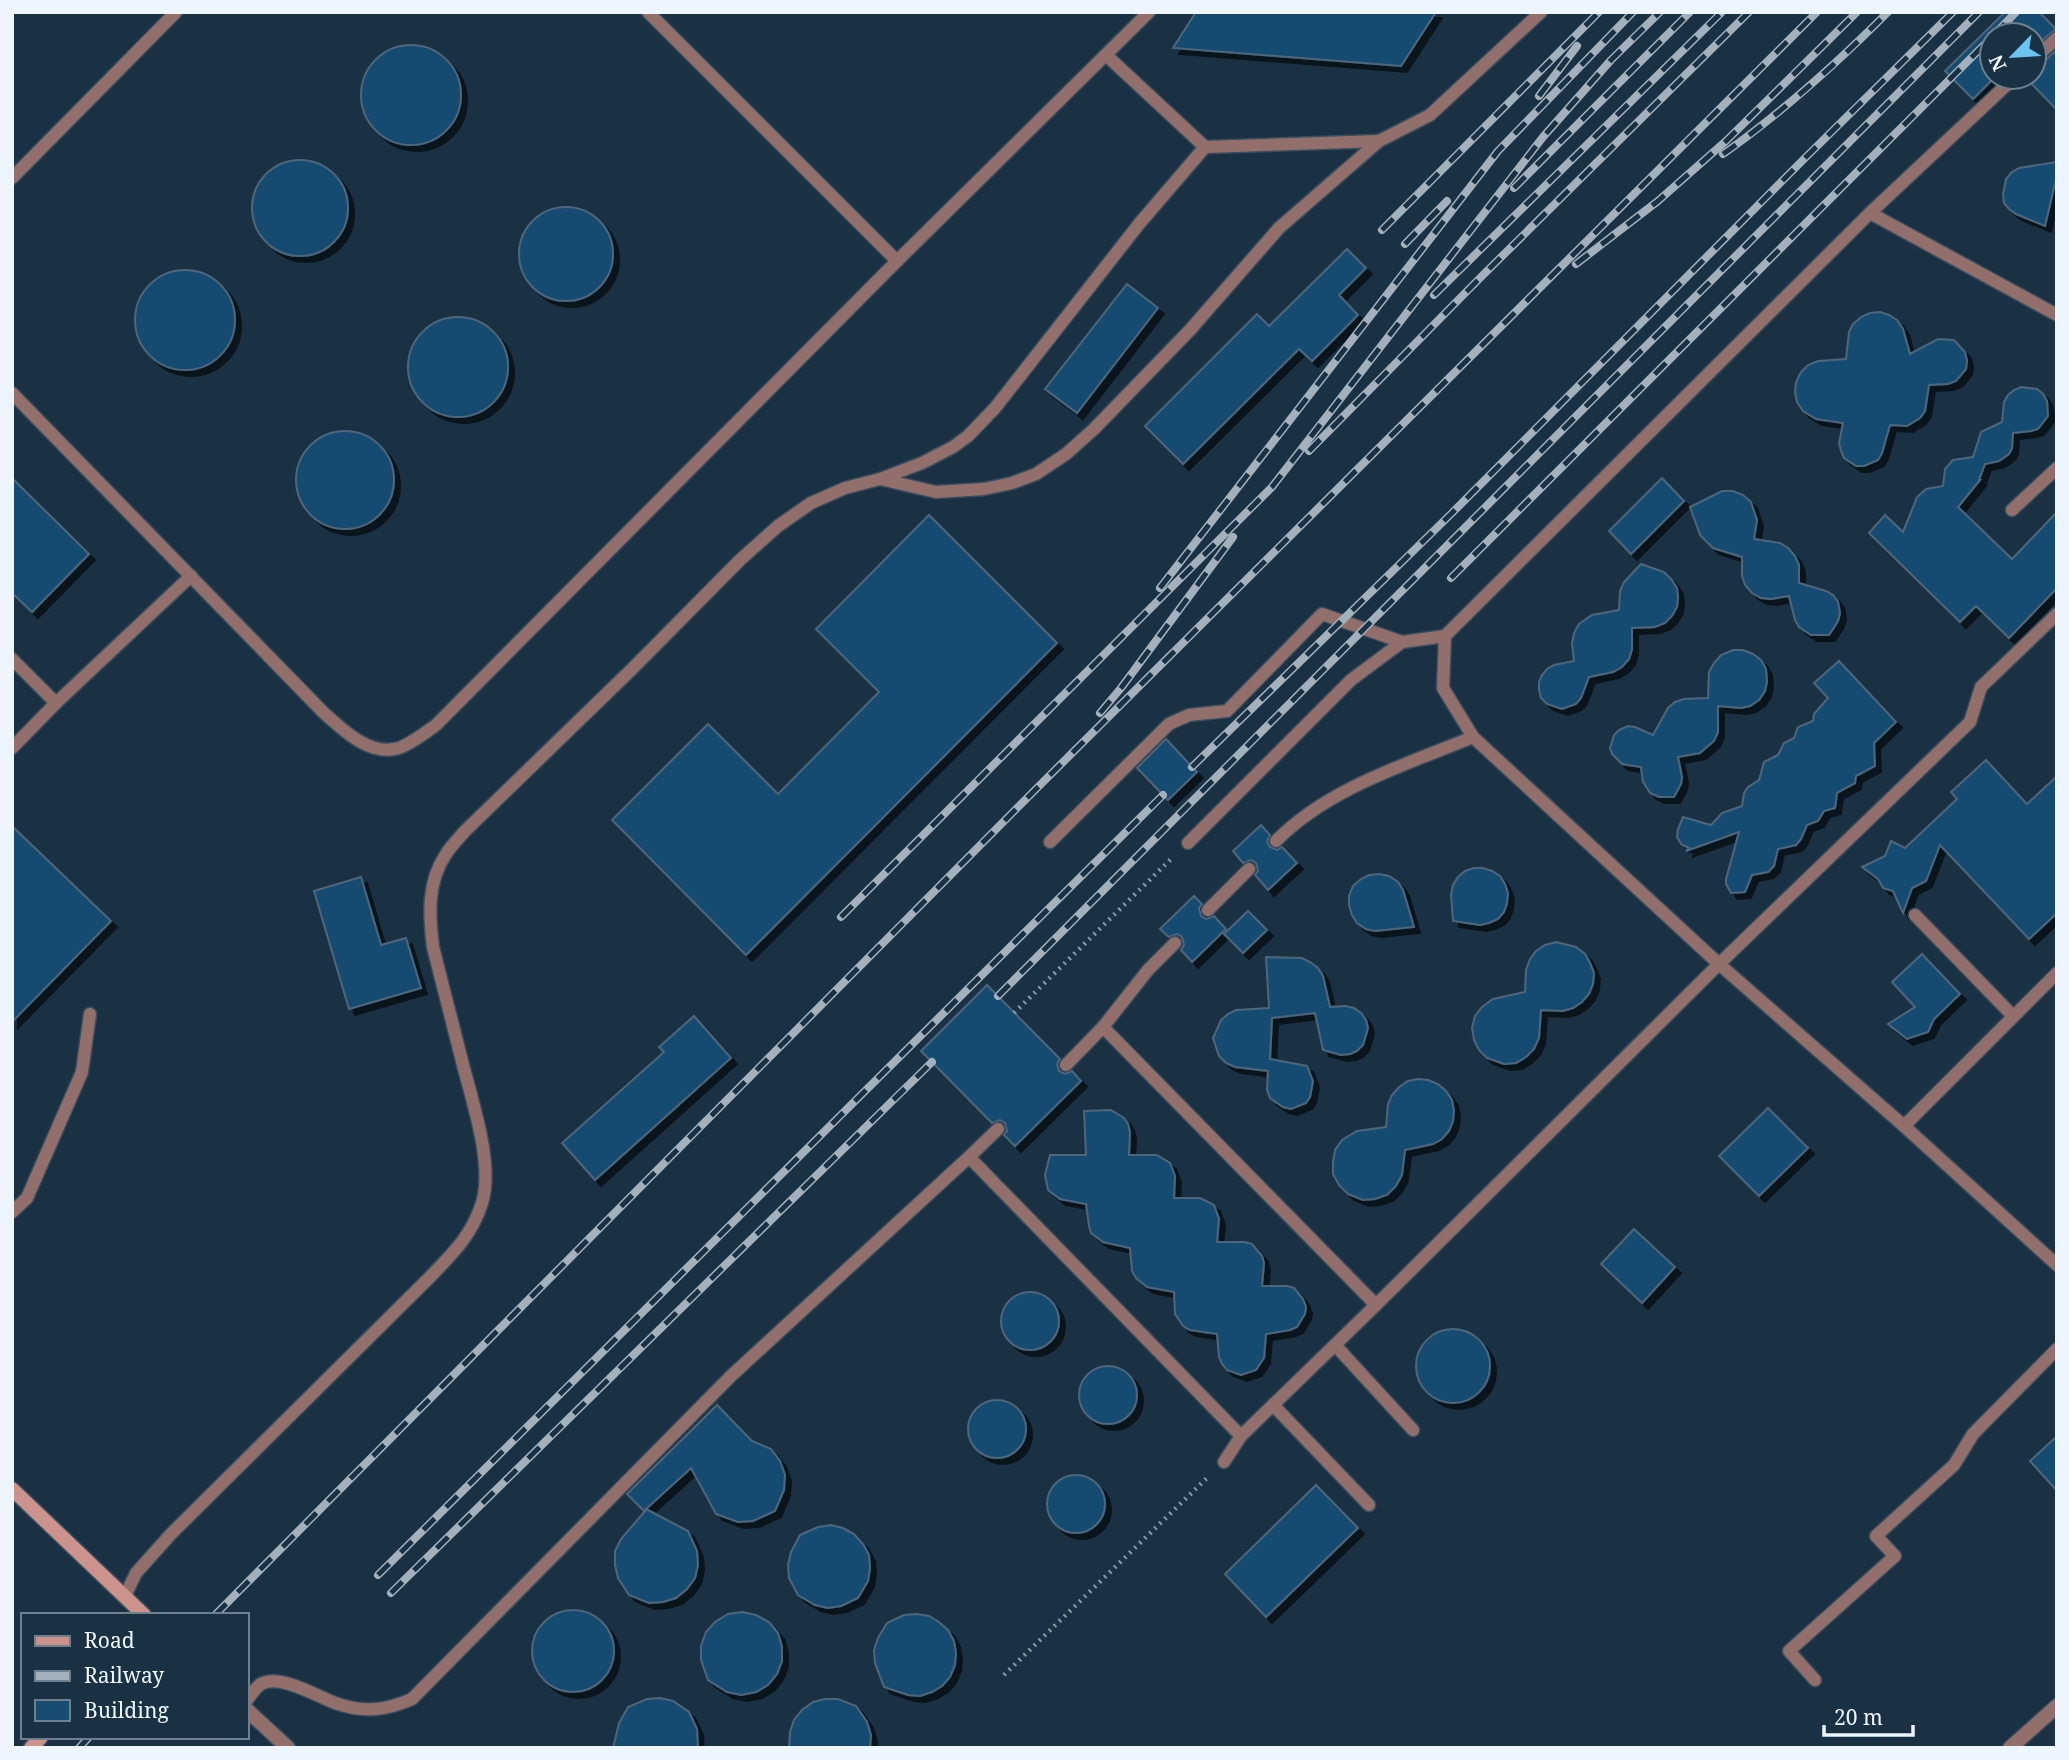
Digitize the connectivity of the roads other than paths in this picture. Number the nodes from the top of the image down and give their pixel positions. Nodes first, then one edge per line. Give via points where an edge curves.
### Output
1 (176, 12) edge
2 (648, 12) edge
3 (1149, 12) edge
4 (1541, 12) edge
5 (1106, 55) junction
6 (2000, 91) edge
7 (1379, 141) junction
8 (1205, 147) junction
9 (12, 178) edge
10 (1870, 214) junction
11 (897, 261) junction
12 (2057, 315) edge
13 (12, 393) edge
14 (2057, 468) edge
15 (880, 479) junction
16 (2012, 510) dead end
17 (191, 576) junction
18 (2057, 614) edge
19 (1446, 636) junction
20 (1402, 642) junction
21 (12, 659) edge
22 (56, 704) junction
23 (1473, 737) junction
24 (12, 748) edge
25 (1276, 841) dead end
26 (1050, 842) dead end
27 (1188, 843) road end
28 (1249, 869) dead end
29 (1208, 910) dead end
30 (1915, 915) dead end
31 (1175, 943) dead end
32 (1719, 964) junction
33 (2057, 973) edge
34 (90, 1014) dead end
35 (2013, 1016) junction
36 (1103, 1027) junction
37 (1066, 1065) dead end
38 (1904, 1126) junction
39 (998, 1129) dead end
40 (969, 1157) junction
41 (12, 1212) edge
42 (2057, 1265) edge
43 (1376, 1305) junction
44 (1335, 1345) junction
45 (2057, 1349) edge
46 (1273, 1405) junction
47 (1413, 1430) dead end
48 (1241, 1436) junction
49 (1224, 1462) road end
50 (12, 1489) edge
51 (1369, 1505) dead end
52 (125, 1596) junction
53 (142, 1613) edge
54 (1815, 1680) dead end
55 (248, 1699) edge
56 (2057, 1706) edge
57 (248, 1711) edge
58 (288, 1748) edge
59 (2010, 1748) edge

1 - 9 lane
2 - 11 lane
3 - 5 lane
4 - 7 lane via 1430,115
5 - 8 lane
5 - 11 lane
6 - 10 lane
7 - 8 lane
7 - 15 lane via 1279,228 1190,330 1094,429 1037,474 984,489 936,492
8 - 15 lane via 968,436 922,463
10 - 12 lane
10 - 19 lane
11 - 17 lane via 436,725 398,748 382,750 346,733
13 - 17 lane
14 - 16 lane
15 - 52 lane via 811,503 778,526 445,855 435,878 430,926 486,1168 486,1186 475,1222 430,1277 171,1534 136,1573
17 - 22 lane
18 - 32 lane via 1981,687 1970,722
19 - 20 lane
19 - 23 lane via 1443,688
20 - 26 lane via 1322,614 1227,711 1189,715 1169,724
20 - 27 lane via 1351,680
21 - 22 lane
22 - 24 lane
23 - 25 lane via 1339,794
23 - 32 lane
28 - 29 lane
30 - 35 lane
31 - 36 lane
32 - 38 lane
32 - 43 lane
33 - 35 lane
34 - 41 lane via 82,1072 27,1198
35 - 38 lane
36 - 37 lane
36 - 43 lane
38 - 42 lane
39 - 40 lane
40 - 48 lane
40 - 55 lane via 731,1376 412,1699 393,1707 356,1708 274,1681 262,1684
43 - 44 lane
44 - 46 lane
44 - 47 lane
45 - 54 lane via 1972,1434 1954,1465 1876,1536 1895,1556 1789,1651
46 - 48 lane
46 - 51 lane
48 - 49 lane
50 - 52 street
52 - 53 street
56 - 59 street
57 - 58 street

